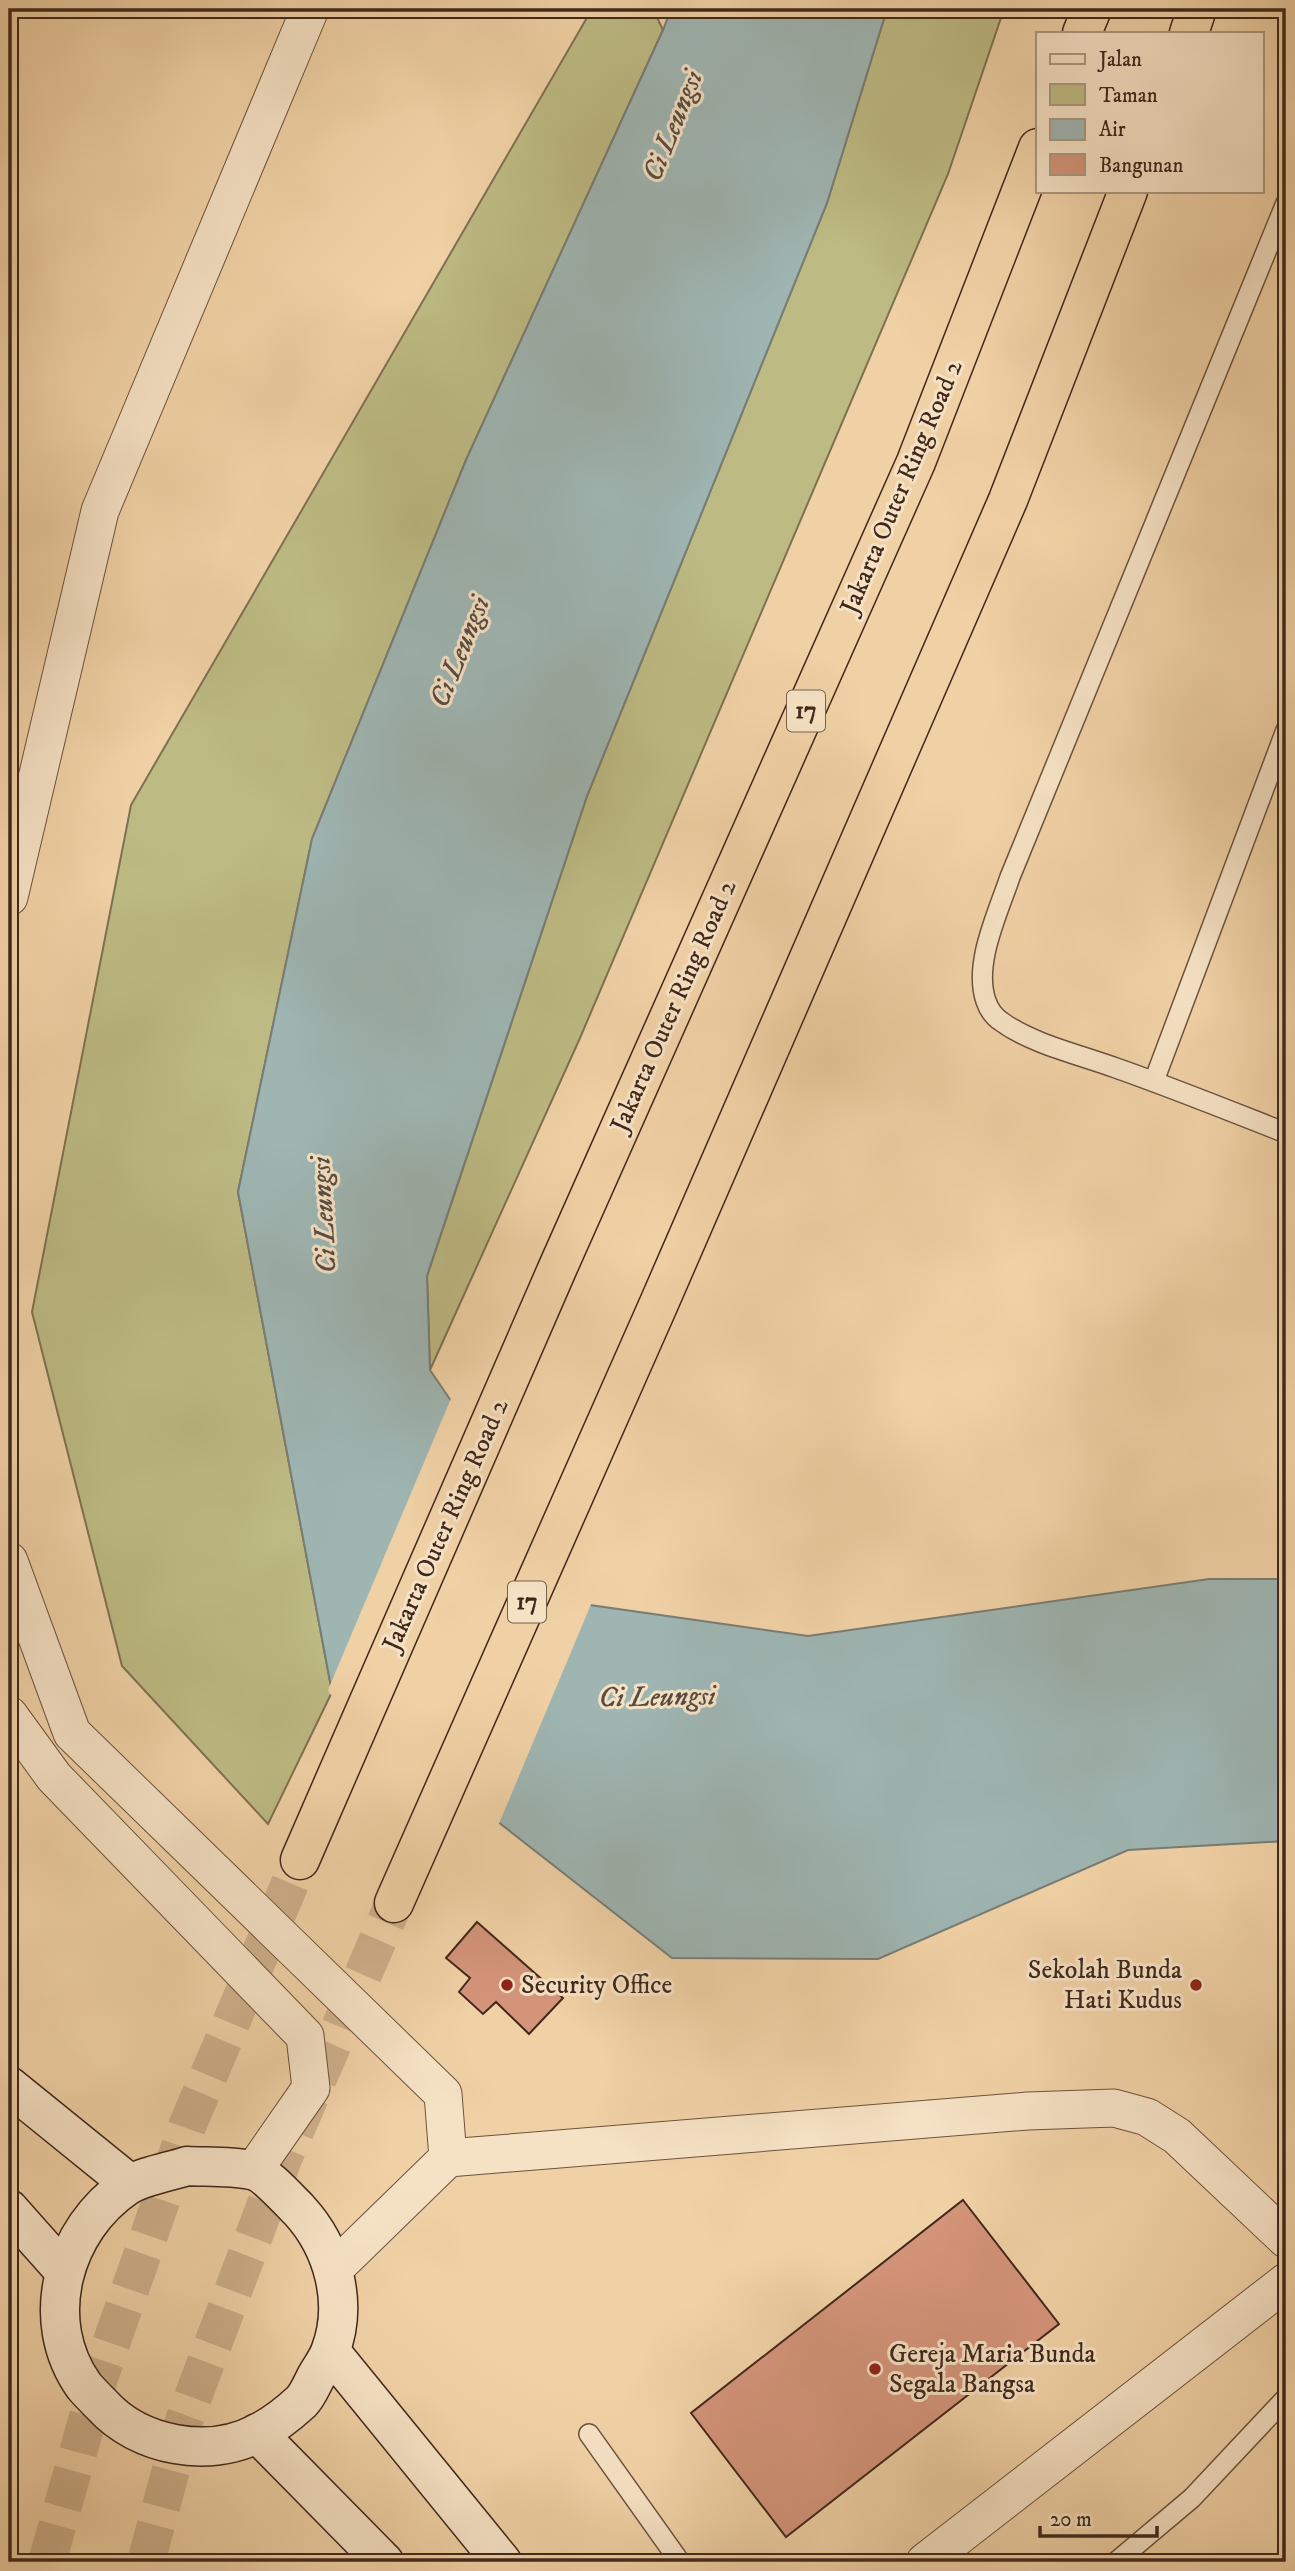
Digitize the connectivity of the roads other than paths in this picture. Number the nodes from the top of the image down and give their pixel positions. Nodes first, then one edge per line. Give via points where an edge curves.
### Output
1 (310, 9) edge
2 (1091, 9) edge
3 (1197, 9) edge
4 (1082, 32) edge
5 (1189, 32) edge
6 (1036, 153) edge
7 (1128, 192) edge
8 (1286, 202) edge
9 (1286, 730) edge
10 (9, 897) edge
11 (1154, 1081) junction
12 (1286, 1133) edge
13 (9, 1561) edge
14 (9, 1715) edge
15 (300, 1860) tunnel mouth
16 (394, 1903) tunnel mouth
17 (9, 2086) edge
18 (448, 2158) junction
19 (254, 2170) junction
20 (130, 2184) junction
21 (9, 2209) edge
22 (1286, 2239) edge
23 (334, 2269) junction
24 (64, 2271) junction
25 (1286, 2281) edge
26 (331, 2352) junction
27 (1286, 2398) edge
28 (257, 2433) junction
29 (589, 2434) dead end
30 (384, 2562) edge
31 (502, 2562) edge
32 (680, 2562) edge
33 (925, 2562) edge
34 (1116, 2562) edge

1 - 10 street via 100,511
2 - 4 highway
3 - 5 highway
6 - 15 highway, Jakarta Outer Ring Road 2 / 17 via 916,462
7 - 16 highway, 17 via 1008,500
8 - 11 lane via 1015,864 983,960 985,1000 1002,1023 1034,1039
9 - 11 lane
11 - 12 lane
13 - 18 street via 72,1733 443,2094
14 - 19 street via 54,1777 305,2036 311,2088
17 - 20 street
18 - 22 street via 1028,2110 1114,2108 1147,2117 1177,2136
18 - 23 street
19 - 20 street via 187,2166
19 - 23 street via 315,2228
20 - 24 street via 100,2207 78,2237
21 - 24 street
23 - 26 street via 338,2310
24 - 28 street via 60,2310 66,2350 83,2385 110,2414 143,2435 181,2446 220,2445
25 - 33 street
26 - 28 street via 303,2400
26 - 31 street
27 - 34 lane via 1192,2498
28 - 30 street
29 - 32 lane

